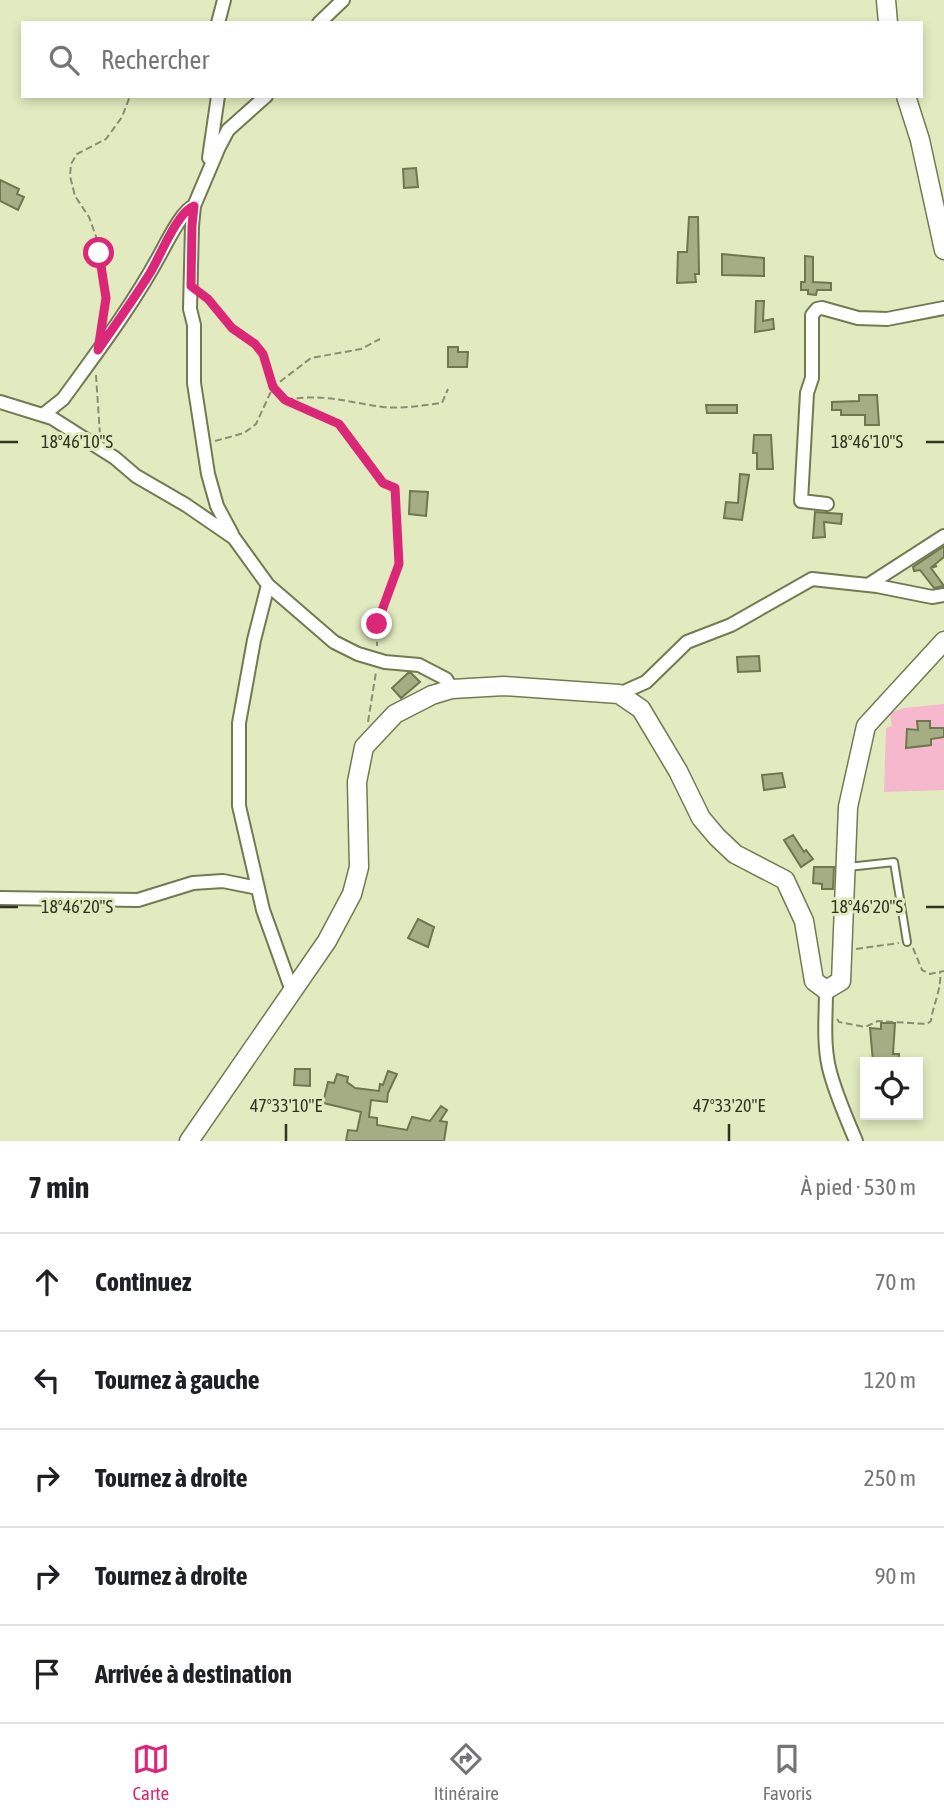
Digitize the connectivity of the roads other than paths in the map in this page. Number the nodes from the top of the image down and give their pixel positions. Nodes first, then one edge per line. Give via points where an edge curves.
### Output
1 (224, 0) edge
2 (343, 0) edge
3 (886, 0) edge
4 (219, 21) edge
5 (321, 21) edge
6 (888, 21) edge
7 (218, 98) edge
8 (265, 98) edge
9 (907, 98) edge
10 (209, 173) junction
11 (194, 206) junction
12 (944, 250) edge
13 (944, 308) edge
14 (0, 402) edge
15 (44, 414) junction
16 (827, 504) dead end
17 (944, 537) edge
18 (234, 538) junction
19 (867, 584) junction
20 (268, 585) junction
21 (944, 595) edge
22 (944, 641) edge
23 (452, 689) junction
24 (620, 694) junction
25 (845, 867) junction
26 (258, 888) junction
27 (0, 898) edge
28 (907, 942) road end
29 (826, 990) junction
30 (292, 991) junction
31 (189, 1141) edge
32 (856, 1141) edge

1 - 4 street
2 - 5 street
3 - 6 street
7 - 10 street
8 - 10 street via 228,130
9 - 12 street
10 - 11 street
11 - 15 street via 63,399
11 - 18 street via 190,309 194,383 208,474 217,506
13 - 16 street via 887,319 858,318 822,308 812,315 812,378 807,393 801,501
14 - 15 street
15 - 18 street
17 - 19 street
18 - 20 street
19 - 21 street
19 - 24 street via 812,579 731,625 687,642 646,682
20 - 23 street via 334,642 378,660 419,665 446,679
20 - 26 street via 239,723 239,806
22 - 25 street via 866,726 848,807
23 - 24 street via 504,686
23 - 30 street via 395,714 364,747 357,782 359,867 352,894
24 - 29 street via 642,709 716,837 735,853 785,880 804,920 814,981
25 - 28 lane via 894,862
25 - 29 street via 841,981
26 - 27 street via 223,881 193,883 138,900
26 - 30 street
29 - 32 street via 829,1066
30 - 31 street

